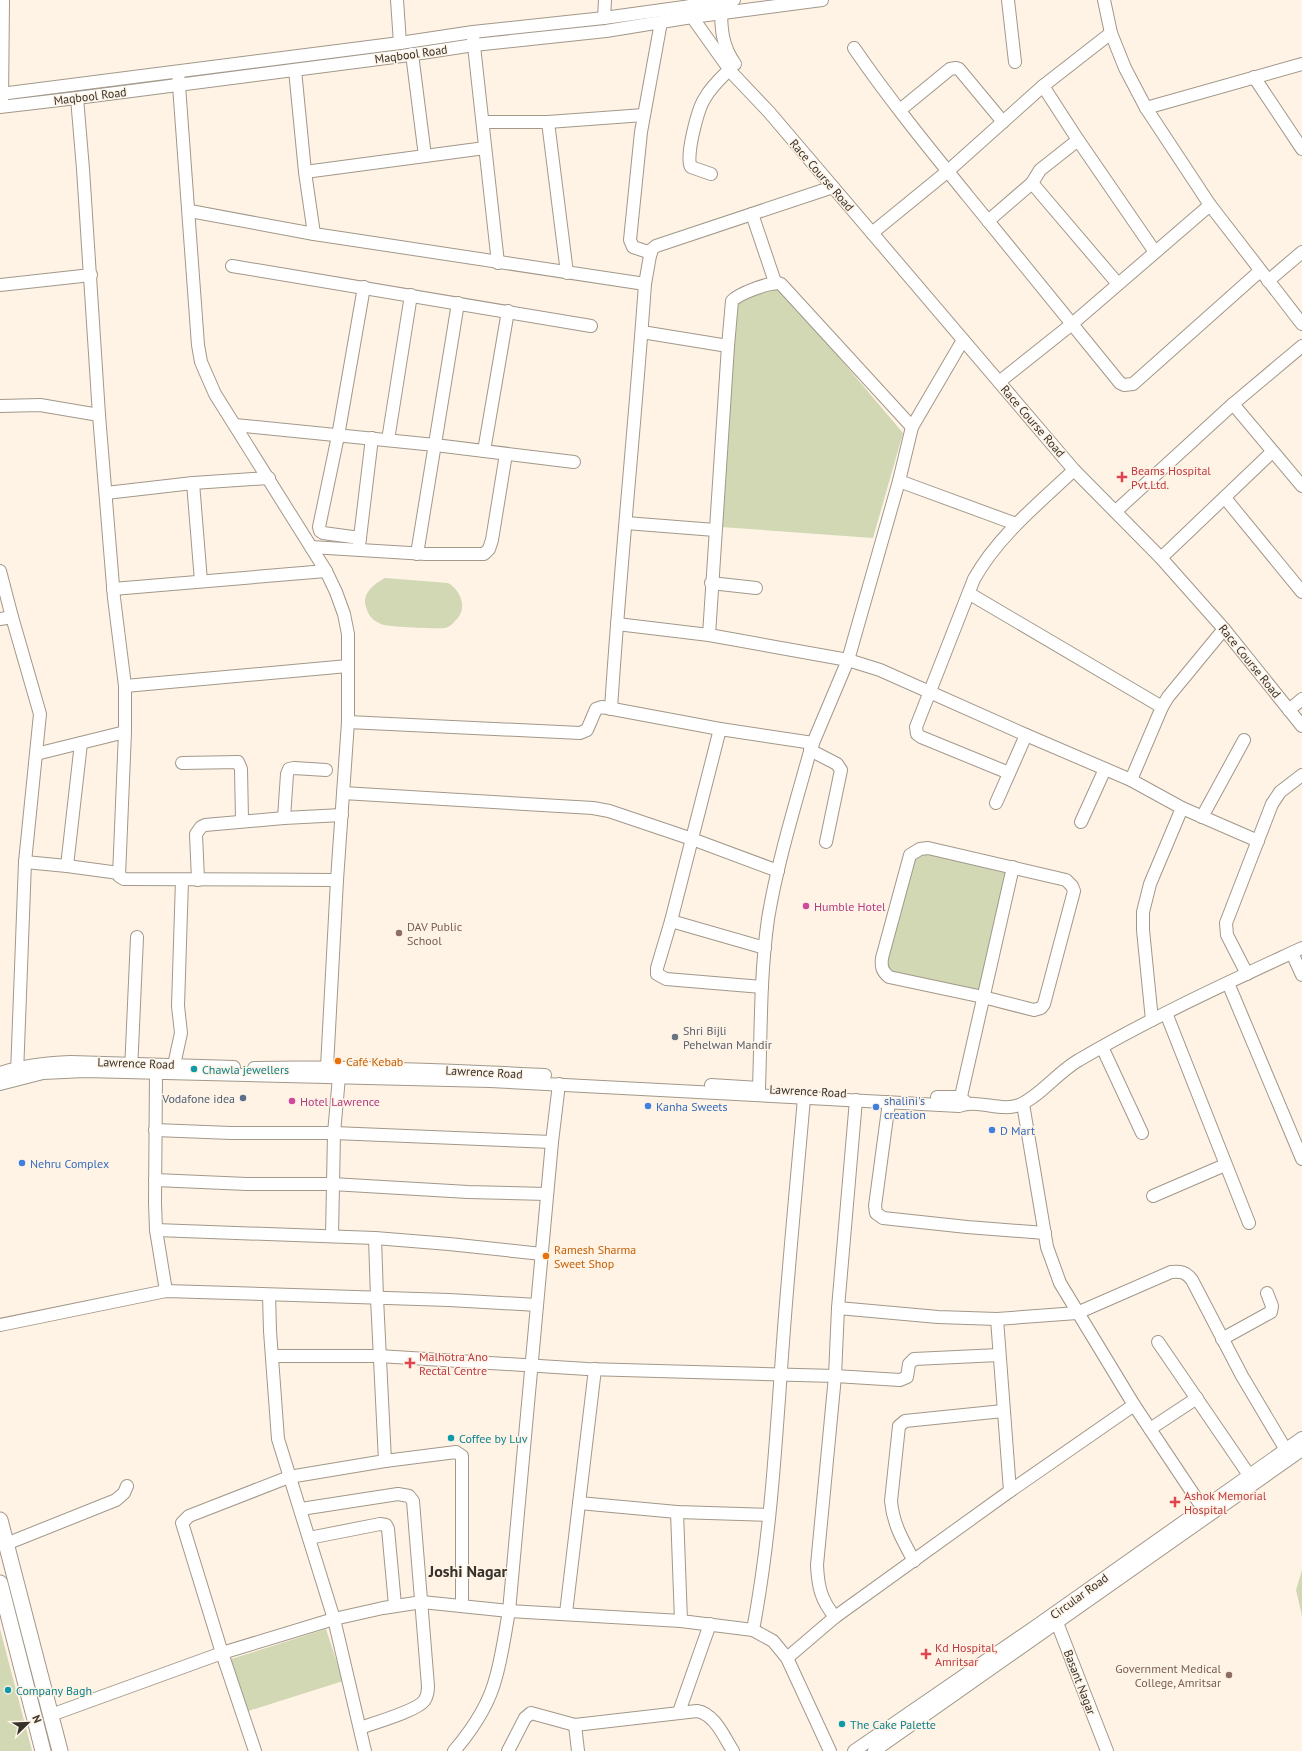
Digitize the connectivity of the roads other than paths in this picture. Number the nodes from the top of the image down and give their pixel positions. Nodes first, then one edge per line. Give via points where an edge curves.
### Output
1 (4, 0) edge
2 (397, 0) edge
3 (605, 0) edge
4 (734, 0) edge
5 (822, 0) edge
6 (1008, 0) edge
7 (1104, 0) edge
8 (721, 2) junction
9 (691, 12) junction
10 (721, 14) junction
11 (604, 18) junction
12 (661, 22) junction
13 (473, 32) junction
14 (1111, 34) junction
15 (400, 43) junction
16 (474, 45) junction
17 (854, 48) dead end
18 (412, 54) junction
19 (1015, 62) dead end
20 (1302, 64) edge
21 (730, 69) junction
22 (295, 70) junction
23 (178, 72) junction
24 (1254, 77) junction
25 (179, 85) junction
26 (1042, 86) junction
27 (1, 94) edge
28 (76, 98) junction
29 (1, 106) edge
30 (1146, 108) junction
31 (900, 110) junction
32 (769, 112) junction
33 (644, 115) junction
34 (483, 122) junction
35 (548, 122) junction
36 (1003, 122) junction
37 (1078, 140) junction
38 (485, 148) junction
39 (1302, 149) edge
40 (425, 156) junction
41 (948, 171) junction
42 (305, 172) junction
43 (711, 174) dead end
44 (1032, 183) junction
45 (833, 187) junction
46 (1210, 205) junction
47 (190, 211) junction
48 (752, 214) junction
49 (988, 221) junction
50 (872, 233) junction
51 (314, 234) junction
52 (1155, 252) junction
53 (1302, 252) edge
54 (651, 253) junction
55 (498, 263) junction
56 (232, 266) dead end
57 (1260, 271) junction
58 (567, 273) junction
59 (91, 275) junction
60 (1268, 281) junction
61 (775, 282) junction
62 (645, 284) junction
63 (1118, 284) junction
64 (0, 286) edge
65 (364, 288) junction
66 (411, 295) junction
67 (458, 303) junction
68 (508, 311) junction
69 (1072, 324) junction
70 (1302, 324) edge
71 (591, 326) dead end
72 (642, 332) junction
73 (963, 340) junction
74 (728, 346) junction
75 (1302, 346) edge
76 (999, 382) junction
77 (1233, 404) junction
78 (0, 406) edge
79 (99, 414) junction
80 (235, 426) junction
81 (912, 427) junction
82 (338, 436) junction
83 (372, 438) junction
84 (388, 440) junction
85 (435, 445) junction
86 (484, 451) junction
87 (1272, 452) junction
88 (506, 454) junction
89 (574, 462) dead end
90 (1074, 470) junction
91 (269, 478) junction
92 (899, 481) junction
93 (193, 483) junction
94 (1302, 486) edge
95 (106, 493) junction
96 (1225, 498) junction
97 (1116, 511) junction
98 (626, 523) junction
99 (1016, 524) junction
100 (715, 530) junction
101 (359, 544) junction
102 (311, 547) junction
103 (418, 554) junction
104 (1161, 558) junction
105 (0, 571) edge
106 (326, 571) junction
107 (201, 581) junction
108 (711, 583) junction
109 (756, 588) dead end
110 (113, 589) junction
111 (1302, 592) edge
112 (970, 594) junction
113 (12, 617) junction
114 (0, 619) edge
115 (616, 624) junction
116 (1224, 630) junction
117 (709, 635) junction
118 (848, 660) junction
119 (348, 666) junction
120 (125, 686) junction
121 (930, 692) junction
122 (1302, 699) edge
123 (1162, 707) junction
124 (611, 709) junction
125 (1290, 710) junction
126 (348, 722) junction
127 (1302, 726) edge
128 (720, 729) junction
129 (125, 732) junction
130 (1026, 735) junction
131 (1244, 740) dead end
132 (81, 743) junction
133 (811, 746) junction
134 (36, 754) junction
135 (182, 764) dead end
136 (326, 770) dead end
137 (1105, 770) junction
138 (1009, 773) junction
139 (1302, 775) edge
140 (1131, 780) junction
141 (343, 793) junction
142 (996, 803) dead end
143 (1182, 808) junction
144 (342, 815) junction
145 (1202, 817) junction
146 (284, 818) junction
147 (242, 820) junction
148 (1081, 822) dead end
149 (692, 839) junction
150 (1258, 841) junction
151 (826, 842) dead end
152 (25, 862) junction
153 (67, 866) junction
154 (1013, 868) junction
155 (778, 871) junction
156 (119, 873) junction
157 (182, 880) junction
158 (198, 880) junction
159 (337, 880) junction
160 (671, 921) junction
161 (137, 937) dead end
162 (765, 948) junction
163 (1297, 951) edge
164 (1247, 974) junction
165 (1302, 975) edge
166 (1228, 984) junction
167 (762, 987) junction
168 (983, 997) junction
169 (1166, 1013) junction
170 (1152, 1020) junction
171 (1102, 1047) junction
172 (174, 1065) junction
173 (327, 1067) junction
174 (132, 1068) junction
175 (0, 1073) edge
176 (17, 1073) junction
177 (156, 1074) junction
178 (431, 1074) junction
179 (340, 1077) junction
180 (0, 1084) edge
181 (559, 1084) junction
182 (759, 1088) junction
183 (804, 1098) junction
184 (856, 1100) junction
185 (889, 1102) junction
186 (962, 1102) junction
187 (1023, 1104) junction
188 (154, 1130) junction
189 (1142, 1132) dead end
190 (334, 1133) junction
191 (1298, 1139) edge
192 (552, 1142) junction
193 (1302, 1158) edge
194 (1225, 1165) junction
195 (155, 1180) junction
196 (332, 1184) junction
197 (547, 1194) junction
198 (1153, 1196) dead end
199 (1249, 1223) dead end
200 (156, 1230) junction
201 (1045, 1233) junction
202 (332, 1236) junction
203 (375, 1238) junction
204 (542, 1254) junction
205 (166, 1292) junction
206 (1267, 1293) dead end
207 (269, 1295) junction
208 (377, 1298) junction
209 (537, 1305) junction
210 (838, 1308) junction
211 (1077, 1313) junction
212 (997, 1319) junction
213 (0, 1325) edge
214 (1222, 1339) junction
215 (1158, 1342) dead end
216 (999, 1355) junction
217 (272, 1356) junction
218 (379, 1356) junction
219 (531, 1365) junction
220 (595, 1369) junction
221 (780, 1375) junction
222 (835, 1376) junction
223 (1196, 1398) junction
224 (1134, 1405) junction
225 (1003, 1410) junction
226 (1150, 1429) junction
227 (1302, 1438) edge
228 (1286, 1450) junction
229 (1302, 1450) edge
230 (385, 1461) junction
231 (1249, 1475) junction
232 (289, 1477) junction
233 (126, 1486) dead end
234 (1010, 1491) junction
235 (579, 1503) junction
236 (301, 1509) junction
237 (1205, 1511) junction
238 (677, 1512) junction
239 (769, 1515) junction
240 (0, 1523) edge
241 (309, 1538) junction
242 (6, 1544) junction
243 (914, 1561) junction
244 (0, 1583) edge
245 (422, 1602) junction
246 (462, 1605) junction
247 (395, 1606) junction
248 (509, 1611) junction
249 (566, 1613) junction
250 (835, 1617) junction
251 (334, 1618) junction
252 (1055, 1618) junction
253 (681, 1621) junction
254 (710, 1624) junction
255 (753, 1630) junction
256 (222, 1653) junction
257 (786, 1658) junction
258 (679, 1712) junction
259 (51, 1715) junction
260 (575, 1724) junction
261 (360, 1728) junction
262 (43, 1751) edge
263 (60, 1751) edge
264 (255, 1751) edge
265 (365, 1751) edge
266 (454, 1751) edge
267 (508, 1751) edge
268 (578, 1751) edge
269 (733, 1751) edge
270 (830, 1751) edge
271 (854, 1751) edge
272 (874, 1751) edge
273 (1107, 1751) edge

1 - 27 street
2 - 15 street
3 - 11 street
4 - 8 street, Maqbool Road
5 - 10 street, Maqbool Road
6 - 19 street
7 - 14 street
8 - 9 street, Maqbool Road
8 - 10 street, Race Course Road
9 - 10 street, Maqbool Road
9 - 11 street, Maqbool Road
9 - 12 street, Maqbool Road
9 - 21 street, Race Course Road
10 - 32 street, Race Course Road via 723,42 727,54
11 - 13 street, Maqbool Road
12 - 16 street, Maqbool Road via 606,31
12 - 33 street
13 - 15 street, Maqbool Road
13 - 16 street
14 - 26 street
14 - 30 street
15 - 23 street, Maqbool Road
16 - 18 street, Maqbool Road
16 - 34 street
17 - 31 street
18 - 22 street, Maqbool Road
18 - 40 street
20 - 24 street
21 - 32 street, Race Course Road
21 - 43 street via 704,99 698,112 690,150 691,167
22 - 25 street, Maqbool Road
22 - 42 street
23 - 25 street
23 - 27 street, Maqbool Road
24 - 30 street
24 - 39 street
25 - 28 street, Maqbool Road
25 - 47 street
26 - 36 street
26 - 37 street
27 - 29 street
28 - 29 street, Maqbool Road
28 - 59 street
30 - 46 street
31 - 36 street via 950,69 956,68
31 - 41 street
32 - 45 street, Race Course Road
33 - 35 street
33 - 54 street via 630,243 633,247
34 - 35 street
34 - 38 street
35 - 58 street
36 - 41 street
37 - 44 street via 1040,170
37 - 52 street
38 - 40 street
38 - 55 street
40 - 42 street
41 - 49 street
41 - 50 street
42 - 51 street
44 - 49 street
44 - 63 street
45 - 48 street
45 - 50 street, Race Course Road
46 - 52 street
46 - 57 street
47 - 51 street
47 - 80 street via 201,362 215,394
48 - 54 street via 656,246
48 - 61 street
49 - 69 street
50 - 73 street, Race Course Road
51 - 55 street
52 - 63 street
53 - 60 street
54 - 62 street
55 - 58 street
56 - 65 street
57 - 60 street
57 - 69 street via 1133,384 1120,383
58 - 62 street
59 - 64 street
59 - 79 street
60 - 70 street
61 - 74 street via 740,294 734,299
61 - 81 street via 781,284
62 - 72 street
63 - 69 street
65 - 66 street
65 - 82 street
66 - 67 street
66 - 84 street
67 - 68 street
67 - 85 street
68 - 71 street
68 - 86 street
69 - 76 street
72 - 74 street
72 - 98 street
73 - 76 street, Race Course Road
73 - 81 street
74 - 100 street
75 - 77 street
76 - 90 street, Race Course Road
77 - 87 street
77 - 97 street
78 - 79 street via 40,405
79 - 95 street
80 - 82 street
80 - 91 street
81 - 92 street
82 - 83 street
82 - 101 street via 319,527 323,533
83 - 84 street
83 - 101 street
84 - 85 street
85 - 86 street
85 - 103 street
86 - 88 street
87 - 94 street
87 - 96 street
88 - 89 street
88 - 103 street via 492,540 487,552 480,555
90 - 97 street, Race Course Road
90 - 99 street
91 - 93 street
91 - 102 street
92 - 99 street
92 - 118 street
93 - 95 street
93 - 107 street
95 - 110 street
96 - 104 street
96 - 111 street
97 - 104 street, Race Course Road
98 - 100 street
98 - 115 street
99 - 112 street via 980,569
100 - 108 street
101 - 102 street
101 - 103 street
102 - 106 street
104 - 116 street, Race Course Road
105 - 113 street
106 - 107 street
106 - 119 street via 344,614 348,634
107 - 110 street
108 - 109 street
108 - 117 street
110 - 120 street
112 - 121 street
112 - 123 street
113 - 114 street
113 - 134 street via 40,714
115 - 117 street
115 - 124 street
116 - 123 street via 1176,686
116 - 125 street, Race Course Road
117 - 118 street
118 - 121 street via 880,670
118 - 133 street
119 - 120 street
119 - 126 street
120 - 129 street
121 - 130 street
121 - 138 street via 916,727 917,734
122 - 125 street
123 - 140 street
124 - 126 street via 598,708 587,730 580,732
124 - 128 street
125 - 127 street, Race Course Road
126 - 141 street
128 - 133 street
128 - 149 street
129 - 132 street
129 - 156 street
130 - 137 street
130 - 138 street
131 - 145 street
132 - 134 street
132 - 153 street
133 - 151 street via 838,764 841,770
133 - 155 street
134 - 152 street
135 - 147 street via 235,761 240,764
136 - 146 street via 289,769
137 - 140 street
137 - 148 street
138 - 142 street
139 - 150 street via 1276,798
140 - 143 street
141 - 144 street
141 - 149 street via 593,808
143 - 145 street
143 - 170 street via 1150,884 1143,912
144 - 146 street
144 - 159 street
145 - 150 street
146 - 147 street
147 - 158 street via 209,823 198,830
149 - 155 street
149 - 160 street
150 - 164 street via 1226,923 1227,935
152 - 153 street
152 - 176 street
153 - 156 street
154 - 168 street
154 - 168 street via 1066,880 1074,892 1041,1008 1034,1010
154 - 168 street via 928,848 915,851 910,855 882,958 882,969 889,977
155 - 162 street
156 - 157 street via 120,878 124,879
157 - 158 street
157 - 172 street via 178,1006 181,1033
158 - 159 street
159 - 173 street
160 - 162 street
160 - 167 street via 657,968 661,977
161 - 174 street
162 - 167 street
163 - 164 street
163 - 165 street
164 - 166 street
166 - 169 street
166 - 191 street
167 - 182 street
168 - 186 street
169 - 170 street
169 - 194 street
170 - 171 street
171 - 187 street via 1069,1066
171 - 189 street
172 - 173 street, Lawrence Road
172 - 174 street, Lawrence Road
173 - 178 street, Lawrence Road
174 - 176 street, Lawrence Road via 72,1062 45,1063
174 - 177 street, Lawrence Road
175 - 176 street, Lawrence Road
176 - 180 street, Lawrence Road
177 - 179 street, Lawrence Road
177 - 188 street
178 - 179 street, Lawrence Road
178 - 181 street, Lawrence Road
178 - 182 street, Lawrence Road
179 - 190 street
181 - 183 street, Lawrence Road
181 - 192 street
182 - 186 street, Lawrence Road
183 - 184 street, Lawrence Road
183 - 221 street
184 - 185 street, Lawrence Road
184 - 210 street
185 - 186 street, Lawrence Road
185 - 201 street via 876,1213 883,1218
186 - 187 street, Lawrence Road via 1010,1107
187 - 201 street
188 - 190 street
188 - 195 street
190 - 192 street
190 - 196 street
191 - 193 street
192 - 197 street
194 - 198 street
194 - 199 street
195 - 196 street
195 - 200 street
196 - 197 street
196 - 202 street
197 - 204 street
200 - 202 street
200 - 205 street
201 - 211 street via 1055,1273
202 - 203 street
203 - 204 street
203 - 208 street
204 - 209 street
205 - 207 street
205 - 213 street
206 - 214 street via 1272,1306 1271,1312
207 - 208 street
207 - 217 street
208 - 209 street
208 - 218 street
209 - 219 street
210 - 212 street
210 - 222 street
211 - 212 street
211 - 214 street via 1171,1272 1182,1272 1192,1280
211 - 224 street
212 - 216 street
214 - 228 street
215 - 223 street
216 - 222 street via 914,1359 909,1364 907,1377 900,1380
216 - 225 street
217 - 218 street
217 - 232 street via 278,1439
218 - 219 street
218 - 230 street
219 - 220 street
219 - 248 street
220 - 221 street
220 - 235 street
221 - 222 street
221 - 239 street
222 - 250 street via 817,1565 822,1599
223 - 226 street
223 - 231 street
224 - 226 street
224 - 234 street
225 - 234 street
225 - 243 street via 905,1421 899,1426 892,1512 898,1531
226 - 237 street
227 - 228 street, Circular Road
228 - 231 street, Circular Road
229 - 237 street, Circular Road
230 - 232 street
230 - 246 street via 456,1452 462,1456
231 - 237 street, Circular Road
232 - 236 street
232 - 256 street via 189,1516 182,1523
233 - 242 street via 124,1493 116,1500
234 - 243 street
235 - 238 street
235 - 249 street
236 - 241 street
236 - 245 street via 398,1494 409,1496 412,1501
237 - 252 street, Circular Road
238 - 239 street
238 - 253 street
239 - 255 street
240 - 242 main road
241 - 247 street via 386,1525
241 - 251 street
242 - 259 main road
243 - 250 street
244 - 262 main road
245 - 246 street
245 - 247 street
245 - 261 street via 428,1686 425,1700 415,1708
246 - 248 street
247 - 251 street
248 - 249 street
248 - 266 street via 496,1678 472,1729
249 - 253 street
250 - 257 street
251 - 256 street
251 - 261 street
252 - 271 street, Circular Road
252 - 272 street, Circular Road
252 - 273 street, Basant Nagar
253 - 254 street
254 - 255 street
254 - 258 street
255 - 257 street via 773,1641
256 - 259 street
256 - 264 street
257 - 270 street
258 - 260 street
258 - 269 street via 708,1715
259 - 263 main road
260 - 267 street via 531,1713 525,1718
260 - 268 street
261 - 265 street

